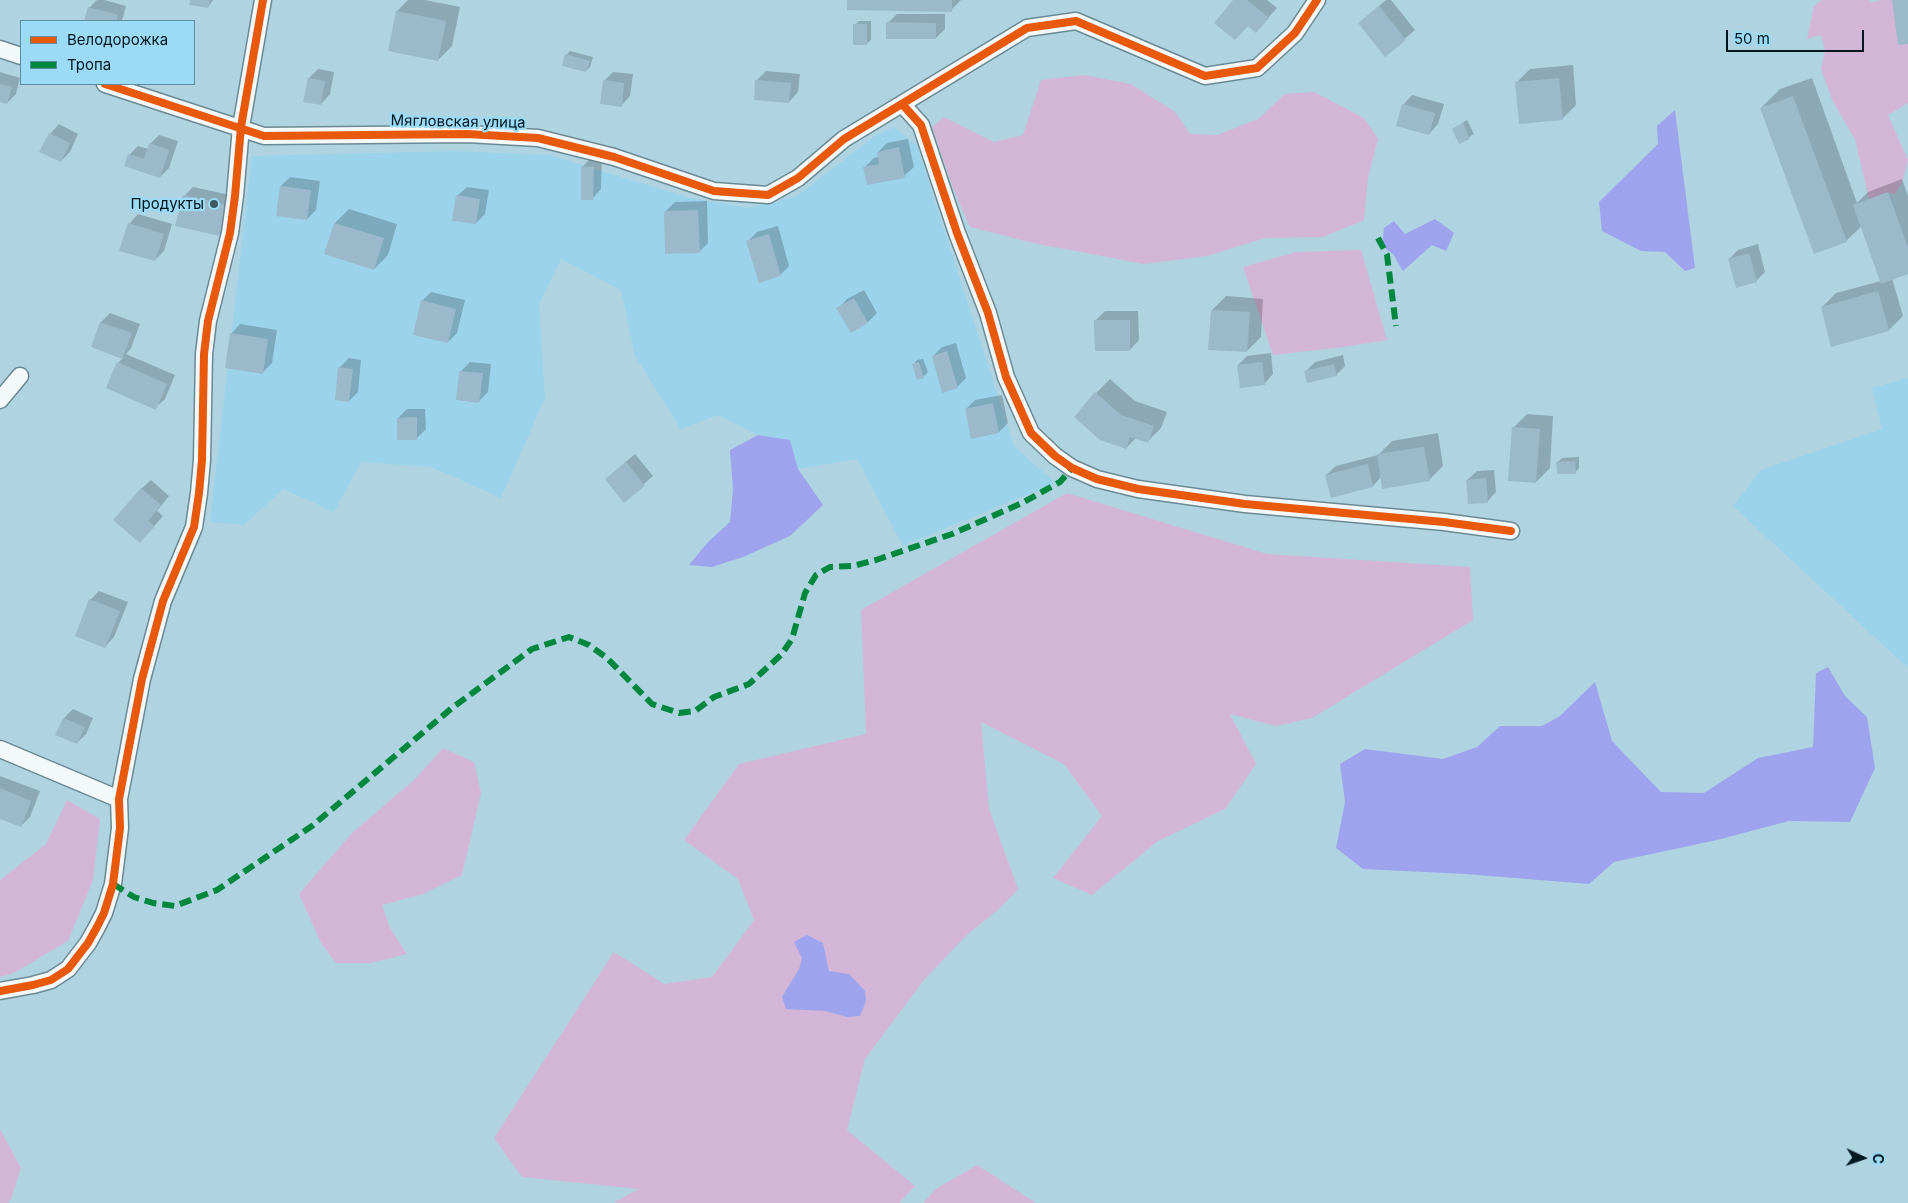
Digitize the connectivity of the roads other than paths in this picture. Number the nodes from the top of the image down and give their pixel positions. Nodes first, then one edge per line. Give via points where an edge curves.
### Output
1 (263, 0) edge
2 (1317, 0) edge
3 (0, 49) edge
4 (20, 56) edge
5 (108, 85) edge
6 (902, 104) junction
7 (241, 127) junction
8 (20, 376) dead end
9 (0, 400) edge
10 (1511, 531) dead end
11 (0, 749) edge
12 (119, 799) junction
13 (0, 991) edge

1 - 7 street
2 - 6 street, Мягловская улица via 1295,33 1257,68 1204,76 1076,21 1027,28
3 - 4 street
5 - 7 street, Мягловская улица
6 - 7 street, Мягловская улица via 844,139 798,178 768,195 714,191 614,157 538,138 467,134 264,136
6 - 10 street via 921,125 988,313 1006,377 1031,433 1072,468 1097,479 1138,489 1245,504
7 - 12 street via 230,233 208,320 204,354 202,460 194,527 163,601 142,679
8 - 9 street
11 - 12 street
12 - 13 street via 120,828 113,884 104,913 88,943 68,969 51,980

